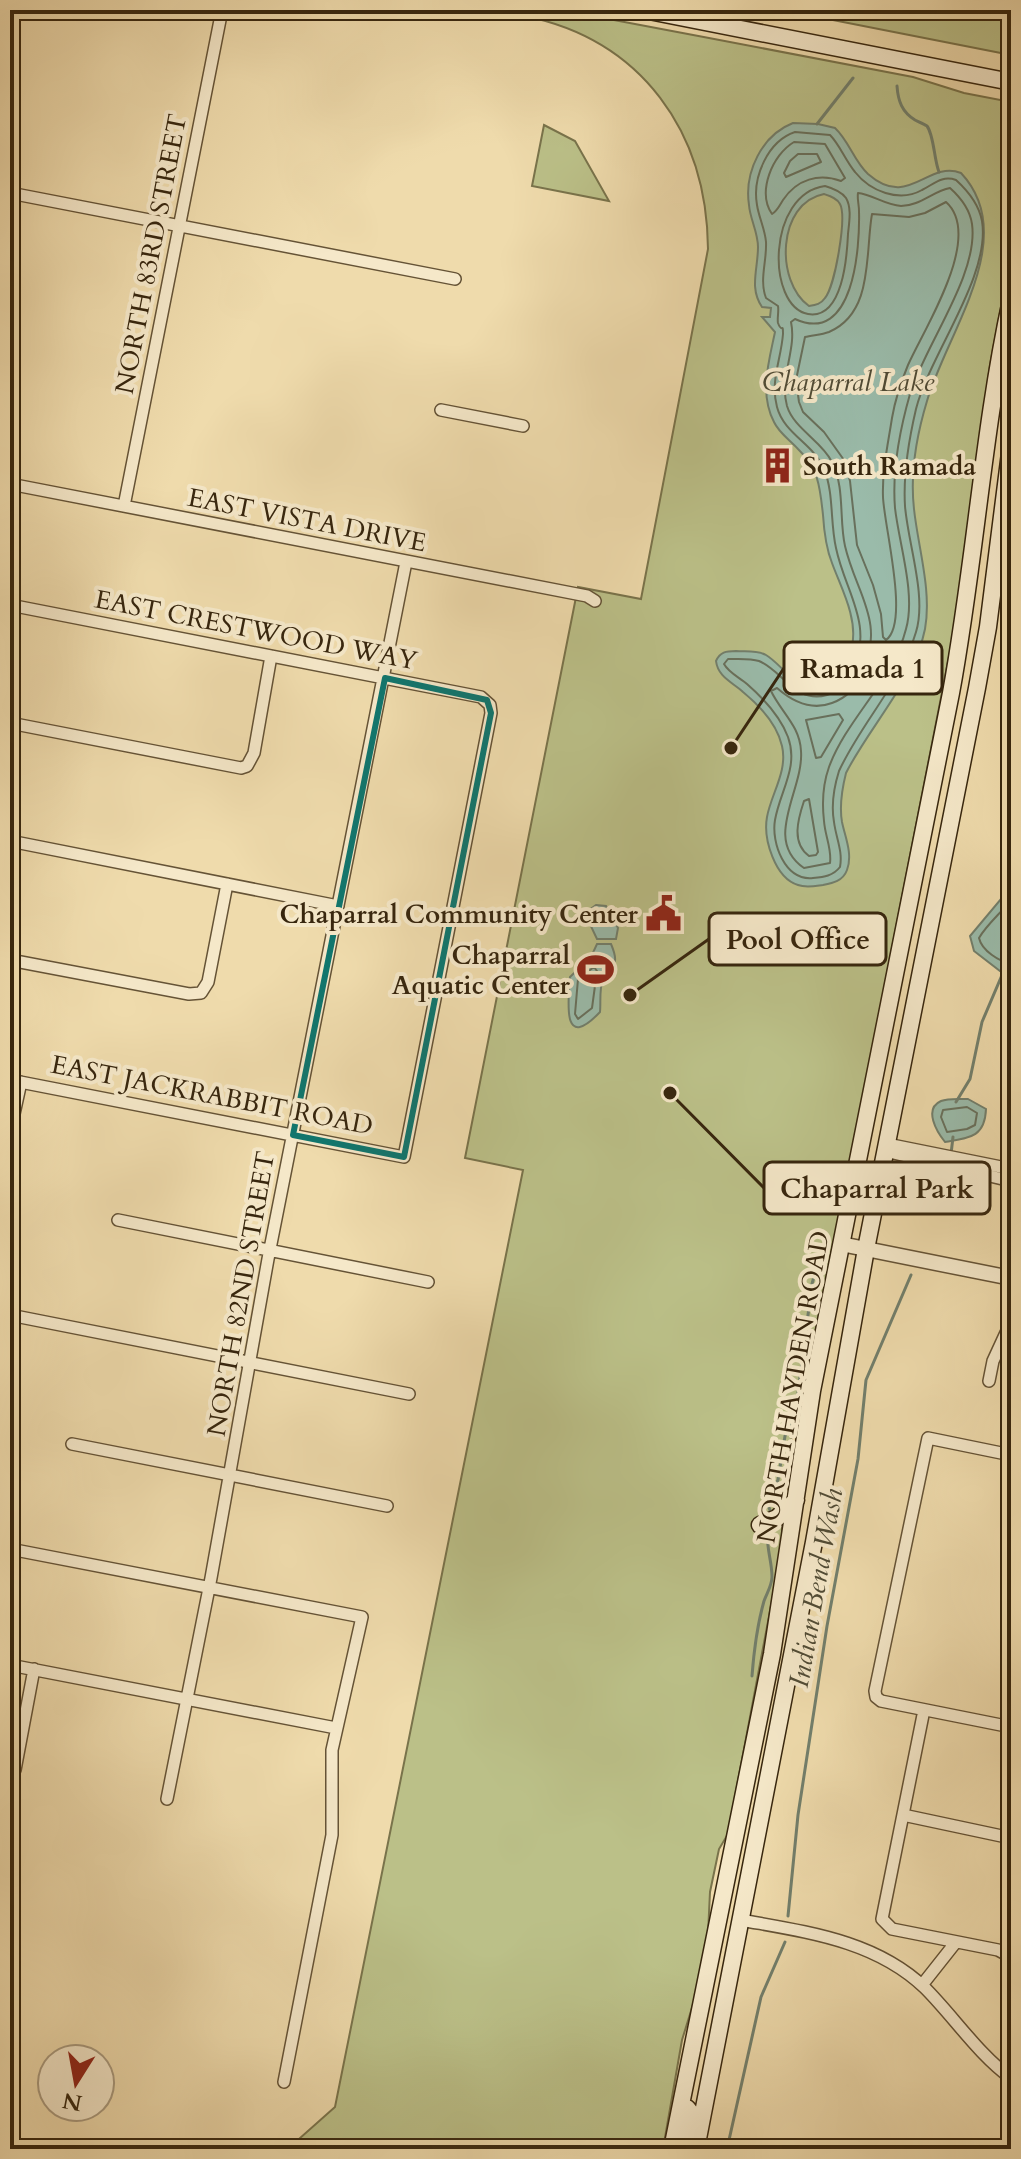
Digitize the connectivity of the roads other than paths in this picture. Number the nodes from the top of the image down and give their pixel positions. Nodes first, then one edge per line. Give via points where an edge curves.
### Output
1 (222, 10) edge
2 (644, 10) edge
3 (1011, 82) edge
4 (10, 193) edge
5 (179, 226) junction
6 (455, 279) dead end
7 (1011, 300) edge
8 (441, 410) dead end
9 (523, 426) dead end
10 (1011, 445) edge
11 (10, 484) edge
12 (124, 506) junction
13 (1006, 516) edge
14 (406, 562) junction
15 (595, 601) dead end
16 (10, 605) edge
17 (271, 656) junction
18 (385, 678) junction
19 (10, 723) edge
20 (10, 841) edge
21 (227, 884) junction
22 (338, 906) junction
23 (10, 960) edge
24 (15, 1081) edge
25 (10, 1132) edge
26 (293, 1135) junction
27 (886, 1148) junction
28 (404, 1157) joint
29 (1011, 1169) edge
30 (1011, 1181) edge
31 (118, 1220) dead end
32 (841, 1244) junction
33 (866, 1249) junction
34 (269, 1250) junction
35 (1011, 1278) edge
36 (428, 1282) dead end
37 (10, 1315) edge
38 (1011, 1322) edge
39 (1008, 1340) edge
40 (249, 1363) junction
41 (989, 1381) dead end
42 (409, 1394) dead end
43 (72, 1444) dead end
44 (1011, 1455) edge
45 (230, 1476) junction
46 (796, 1500) junction
47 (387, 1506) dead end
48 (760, 1525) dead end
49 (10, 1549) edge
50 (209, 1588) junction
51 (10, 1665) edge
52 (34, 1669) junction
53 (187, 1699) junction
54 (924, 1710) junction
55 (1011, 1727) edge
56 (336, 1728) junction
57 (15, 1770) dead end
58 (167, 1799) dead end
59 (903, 1815) junction
60 (1011, 1838) edge
61 (741, 1920) junction
62 (956, 1942) junction
63 (1011, 1957) edge
64 (922, 1985) junction
65 (1011, 2078) edge
66 (284, 2082) dead end
67 (681, 2106) junction
68 (672, 2149) edge
69 (684, 2149) edge
70 (696, 2149) edge

1 - 5 street, NORTH 83RD STREET
2 - 3 main road
4 - 5 street
5 - 6 street
5 - 12 street, NORTH 83RD STREET
7 - 32 main road, NORTH HAYDEN ROAD via 954,677
8 - 9 street
10 - 13 main road, NORTH HAYDEN ROAD
11 - 12 street, EAST VISTA DRIVE
12 - 14 street, EAST VISTA DRIVE
13 - 27 main road, NORTH HAYDEN ROAD
14 - 15 street, EAST VISTA DRIVE
14 - 18 street, NORTH 82ND STREET
16 - 17 street, EAST CRESTWOOD WAY
17 - 18 street, EAST CRESTWOOD WAY
17 - 19 street via 254,753 247,766
18 - 22 street, NORTH 82ND STREET
18 - 28 street, EAST CRESTWOOD WAY via 481,697 491,713
20 - 21 street
21 - 22 street
21 - 23 street via 208,982 201,993
22 - 26 street, NORTH 82ND STREET
24 - 25 street
24 - 26 street, EAST JACKRABBIT ROAD
26 - 28 street, EAST JACKRABBIT ROAD
26 - 34 street, NORTH 82ND STREET
27 - 29 street
27 - 30 street
27 - 33 main road, NORTH HAYDEN ROAD
31 - 34 street
32 - 33 street
32 - 46 main road, NORTH HAYDEN ROAD
33 - 35 street
33 - 61 main road, NORTH HAYDEN ROAD
34 - 36 street
34 - 40 street, NORTH 82ND STREET
37 - 40 street
38 - 39 street
39 - 41 street via 993,1361
40 - 42 street
40 - 45 street, NORTH 82ND STREET
43 - 45 street
44 - 54 street via 928,1438 876,1697
45 - 47 street
45 - 50 street, NORTH 82ND STREET
46 - 48 main road
46 - 67 main road, NORTH HAYDEN ROAD via 772,1654
49 - 50 street
50 - 53 street, NORTH 82ND STREET
50 - 56 street via 362,1617
51 - 52 street
52 - 53 street
52 - 57 street
53 - 56 street
53 - 58 street, NORTH 82ND STREET
54 - 55 street
54 - 59 street
56 - 66 street via 332,1835
59 - 60 street
59 - 62 street via 884,1923
61 - 64 street via 847,1942 883,1958
61 - 70 main road, NORTH HAYDEN ROAD
62 - 63 street
62 - 64 street
64 - 65 street
67 - 68 main road, NORTH HAYDEN ROAD
67 - 69 main road via 691,2113

